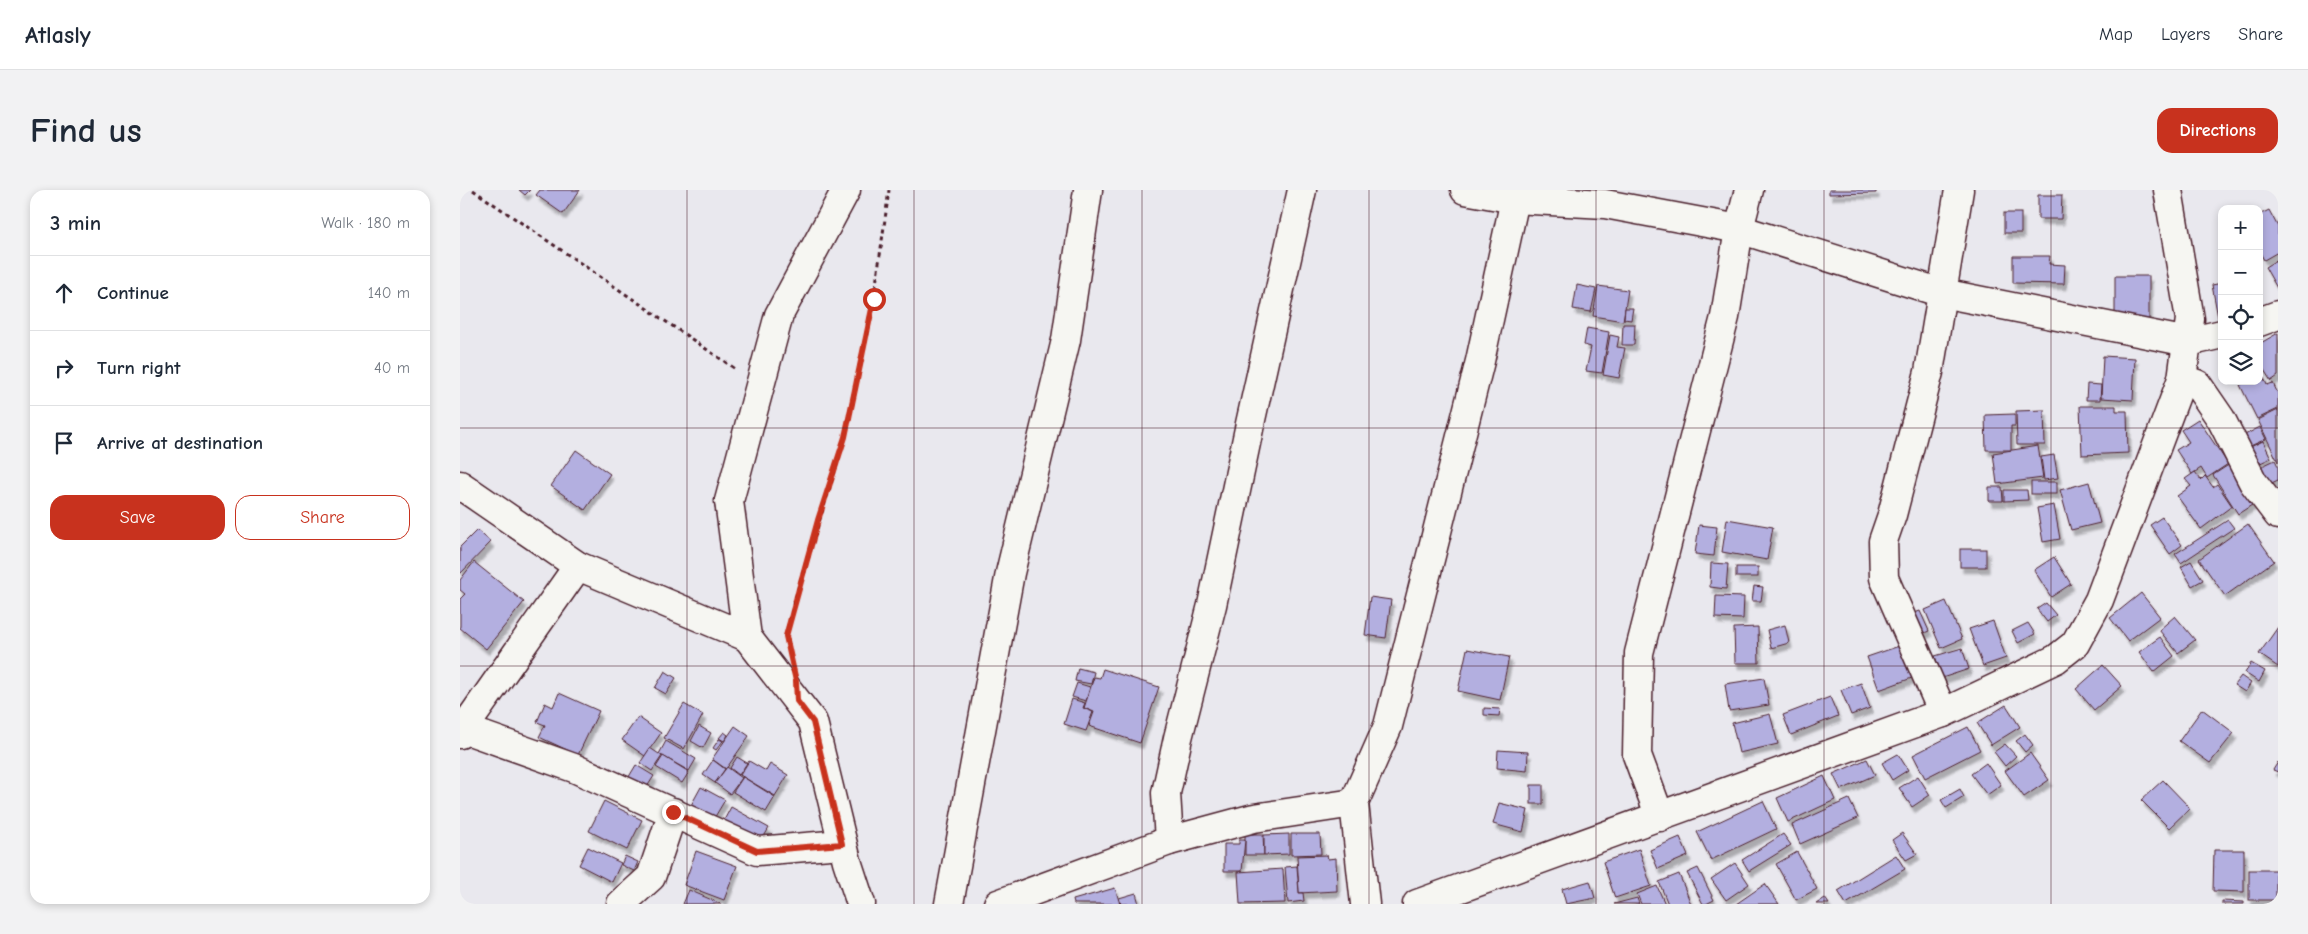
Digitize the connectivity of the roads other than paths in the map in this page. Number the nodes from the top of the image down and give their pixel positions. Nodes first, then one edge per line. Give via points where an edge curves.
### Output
1 (846, 190) edge
2 (1088, 190) edge
3 (1302, 190) edge
4 (1465, 190) edge
5 (1749, 190) edge
6 (1958, 190) edge
7 (2168, 190) edge
8 (1516, 195) edge
9 (1739, 229) junction
10 (1942, 293) junction
11 (2278, 315) edge
12 (2263, 321) edge
13 (2218, 335) edge
14 (2188, 342) junction
15 (2182, 379) junction
16 (460, 485) edge
17 (2278, 515) edge
18 (578, 566) junction
19 (747, 637) junction
20 (1943, 713) junction
21 (462, 732) edge
22 (1354, 803) junction
23 (673, 812) junction
24 (1660, 817) junction
25 (1169, 841) junction
26 (842, 844) junction
27 (621, 904) edge
28 (861, 904) edge
29 (949, 904) edge
30 (998, 904) edge
31 (1366, 904) edge
32 (1417, 904) edge

1 - 19 street via 779,316 729,501
2 - 29 street via 1066,340 1010,573
3 - 25 street via 1212,605 1166,793
4 - 8 street
5 - 9 street
6 - 10 street
7 - 14 street via 2190,319
8 - 9 street via 1605,204
8 - 22 street via 1480,361 1388,726
9 - 10 street
9 - 24 street via 1725,317 1639,653 1637,755
10 - 14 street
10 - 20 street via 1930,372 1883,541 1884,578
11 - 12 street
13 - 14 street
14 - 15 street
15 - 17 street via 2197,384 2221,419 2254,482
15 - 20 street via 2099,600 2075,644 2056,659
16 - 18 street
18 - 19 street
18 - 21 street
19 - 26 street via 813,722
20 - 24 street
21 - 23 street via 574,768
22 - 25 street via 1254,818
22 - 31 street
23 - 26 street via 757,851
23 - 27 street via 651,877
24 - 32 street
25 - 30 street
26 - 28 street

